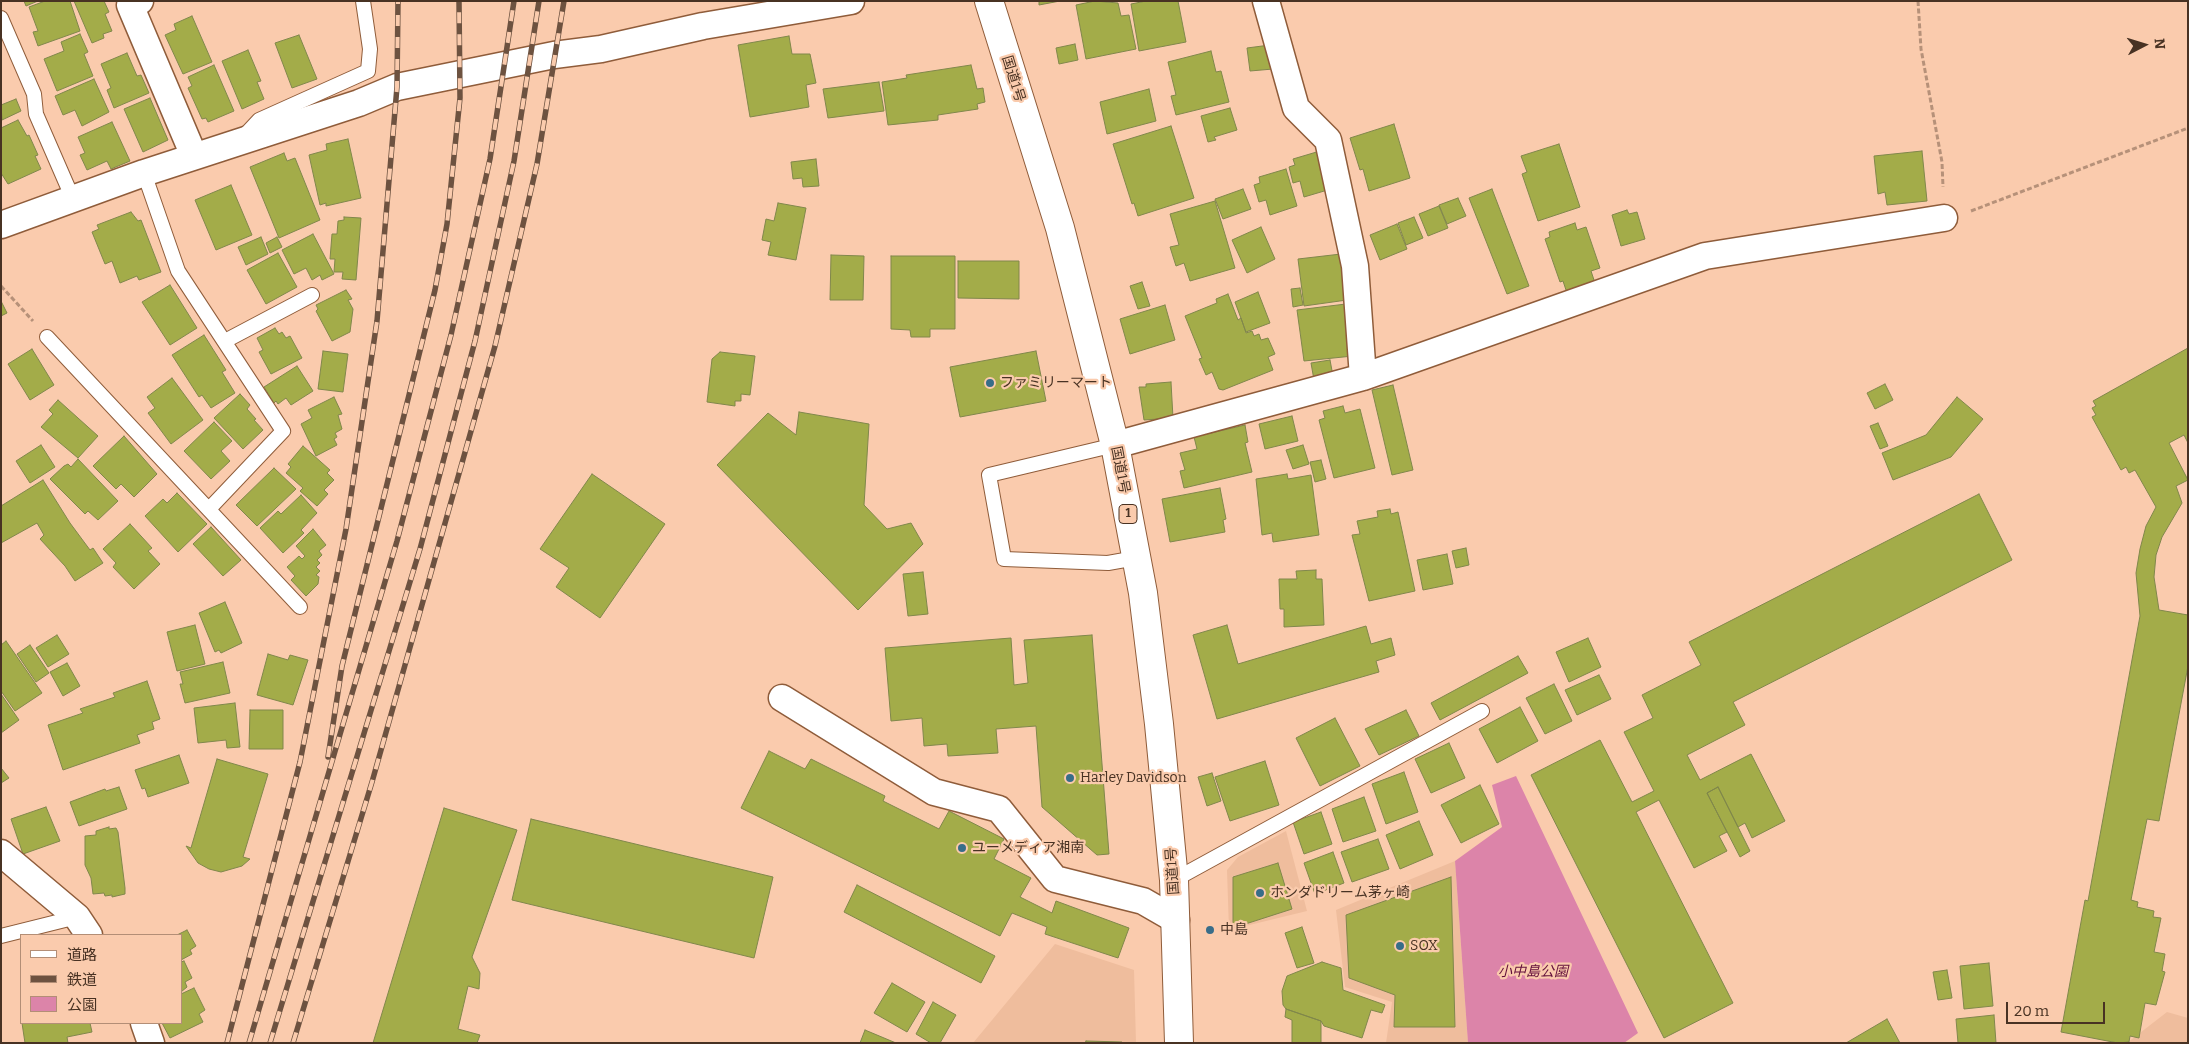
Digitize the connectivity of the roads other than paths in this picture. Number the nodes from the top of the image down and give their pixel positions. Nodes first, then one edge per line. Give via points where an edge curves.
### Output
1 (140, 1) edge
2 (363, 1) edge
3 (851, 1) edge
4 (989, 1) edge
5 (1266, 1) edge
6 (1, 18) edge
7 (240, 140) junction
8 (194, 156) junction
9 (144, 173) junction
10 (73, 199) junction
11 (1944, 218) road end
12 (1, 226) edge
13 (312, 295) dead end
14 (47, 338) road end
15 (225, 341) junction
16 (1363, 377) junction
17 (1115, 446) junction
18 (210, 508) junction
19 (1136, 558) junction
20 (300, 607) dead end
21 (782, 698) dead end
22 (1482, 711) dead end
23 (1, 853) edge
24 (1174, 880) junction
25 (1176, 920) junction
26 (83, 926) edge
27 (1, 936) edge
28 (144, 1024) edge
29 (151, 1043) edge
30 (1179, 1043) edge

1 - 8 street via 130,5
2 - 7 lane via 370,50 368,71 259,120
3 - 7 street via 703,26 601,49 554,55 397,87 359,103
4 - 17 highway, 国道1号 / 1 via 1060,228
5 - 16 street via 1296,108 1328,140 1355,266
6 - 10 lane via 34,94 36,114
7 - 8 street
8 - 9 street
9 - 10 street
9 - 15 lane via 178,271
10 - 12 street
11 - 16 street via 1706,256
13 - 15 lane
14 - 18 lane
15 - 18 lane via 283,431
16 - 17 street
17 - 19 highway, 国道1号 / 1
17 - 19 lane via 989,476 1004,559 1108,563
18 - 20 lane
19 - 24 highway, 国道1号 / 1 via 1159,724
21 - 25 street via 934,792 999,809 1055,879 1144,901
22 - 24 lane
23 - 26 street
24 - 25 highway, 国道1号 / 1
25 - 30 highway, 国道1号 / 1
26 - 27 lane
28 - 29 street

